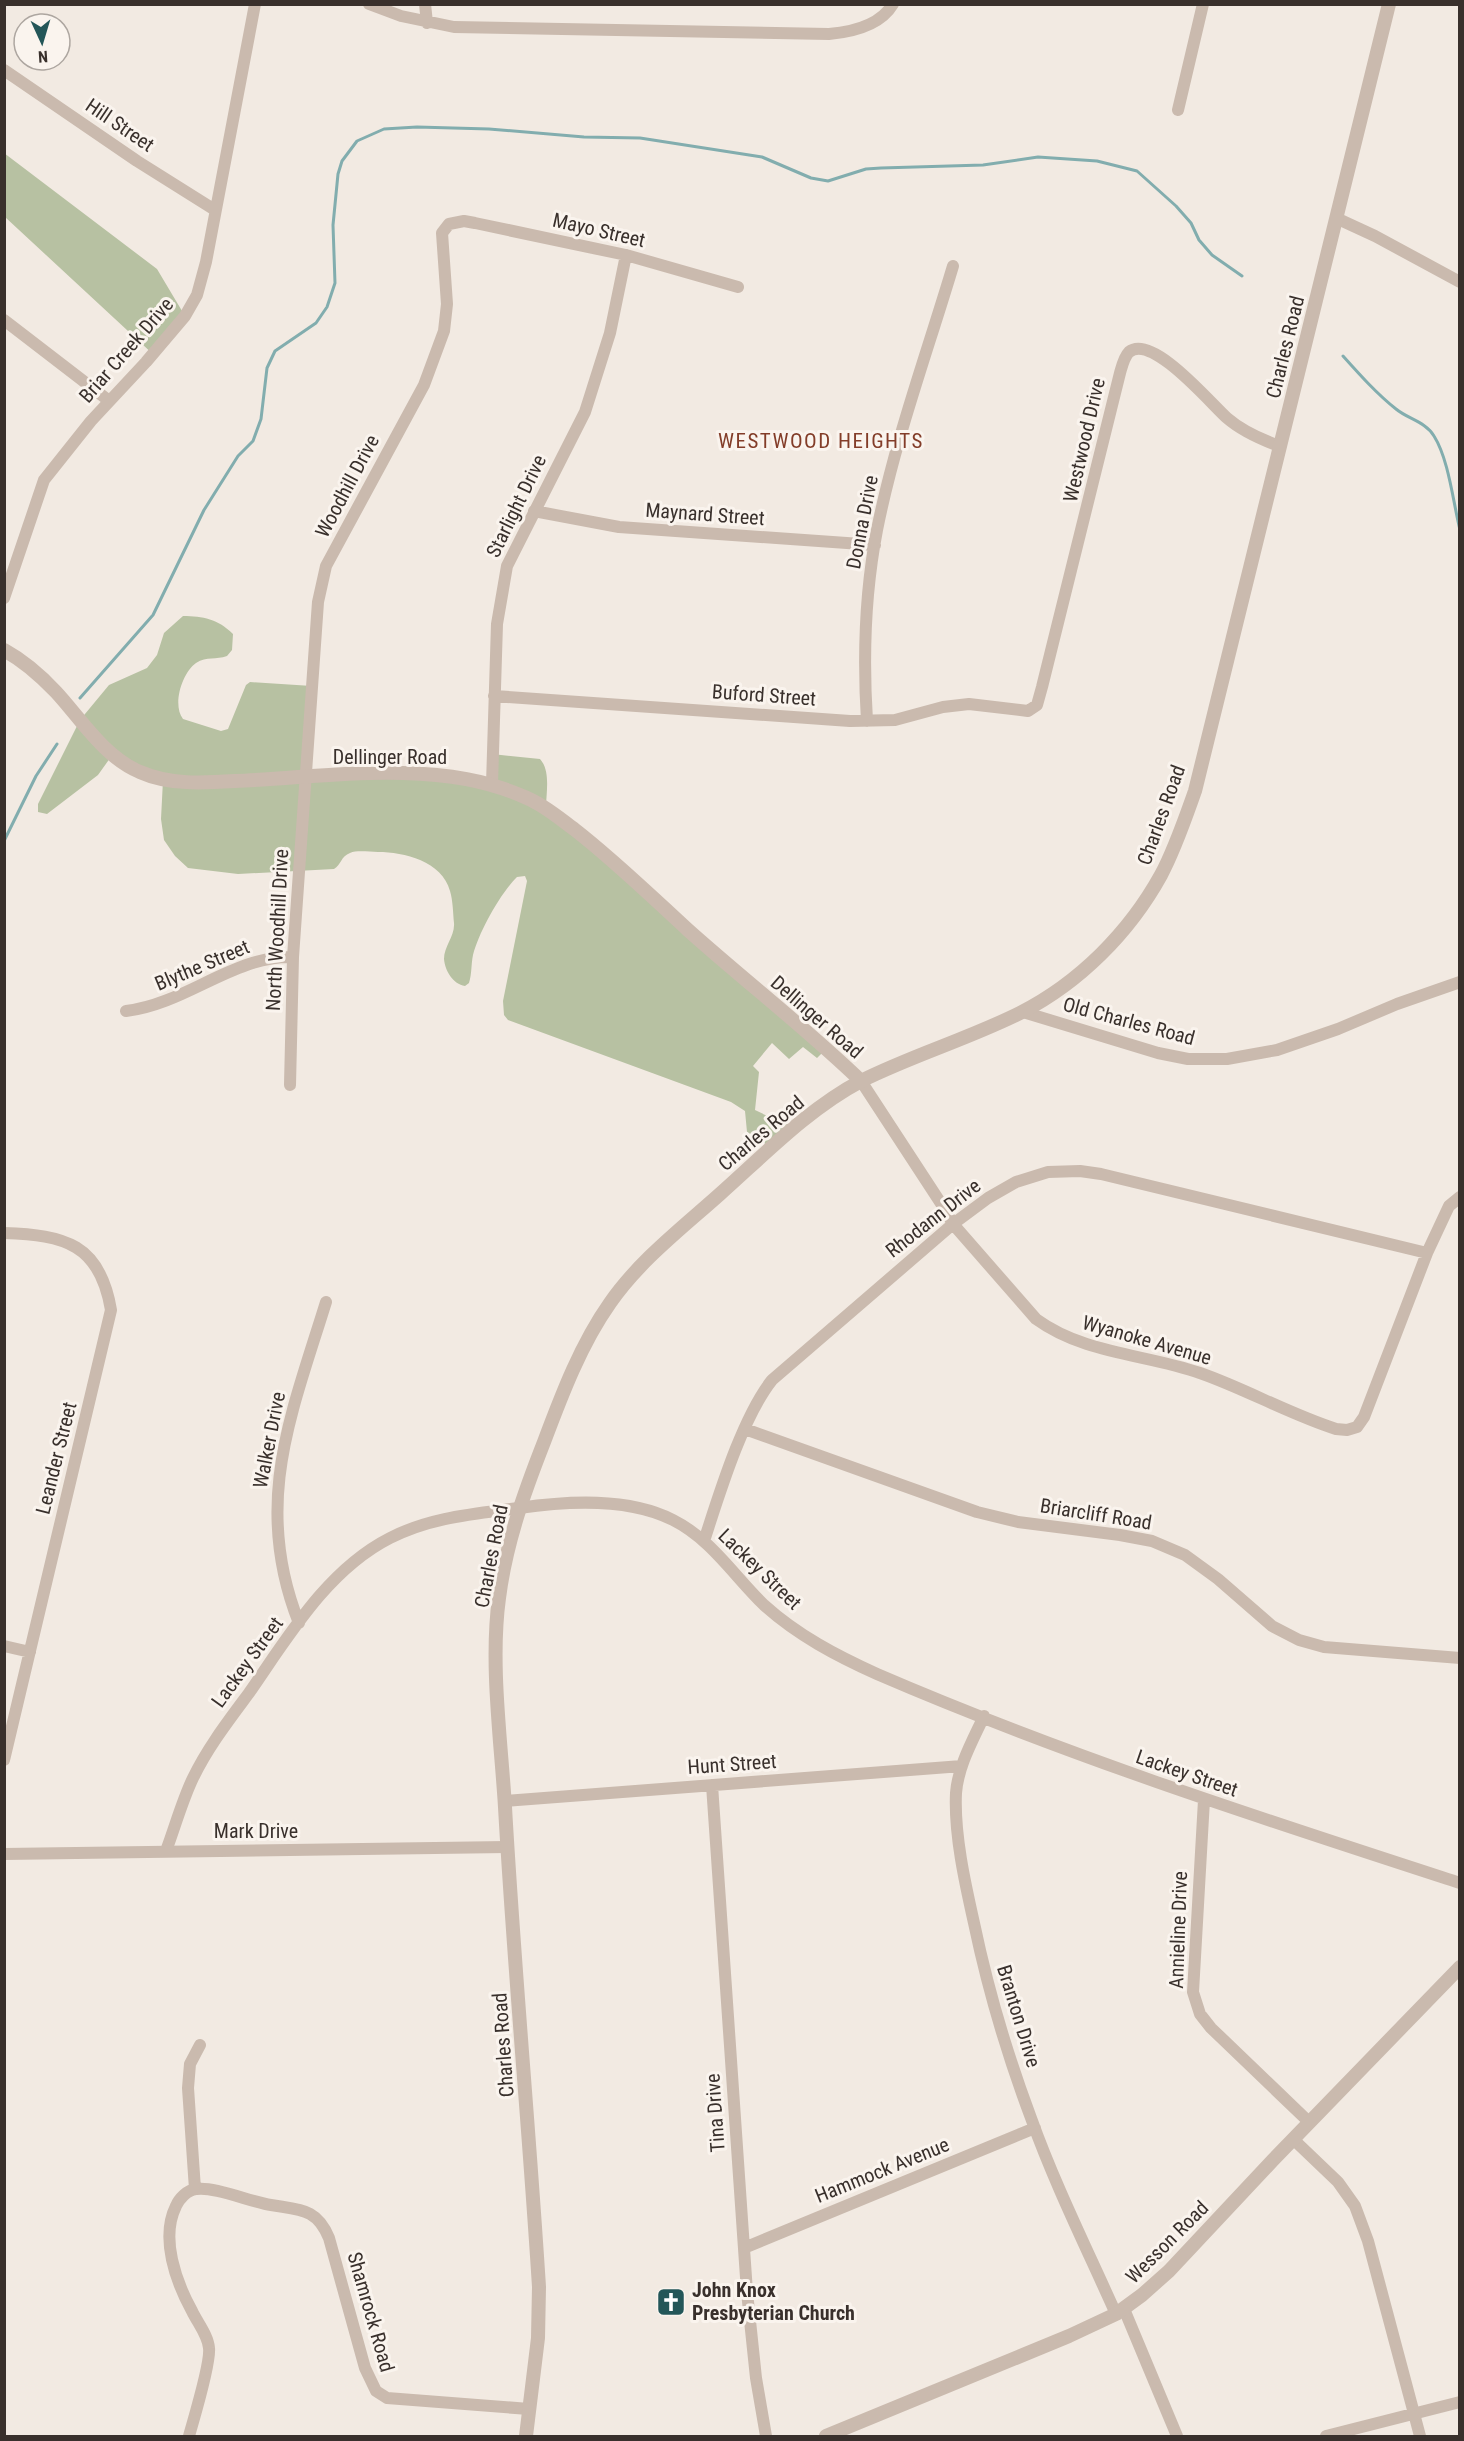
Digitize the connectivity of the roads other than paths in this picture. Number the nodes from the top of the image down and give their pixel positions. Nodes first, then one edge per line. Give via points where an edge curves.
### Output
1 (255, 4) edge
2 (369, 4) edge
3 (425, 4) edge
4 (1203, 4) edge
5 (1389, 4) edge
6 (891, 8) edge
7 (427, 23) junction
8 (4, 70) edge
9 (1178, 110) dead end
10 (215, 210) junction
11 (1336, 218) junction
12 (449, 224) joint
13 (626, 255) junction
14 (953, 266) dead end
15 (1460, 282) edge
16 (738, 287) dead end
17 (4, 320) edge
18 (108, 400) junction
19 (1279, 446) junction
20 (534, 511) junction
21 (875, 545) junction
22 (4, 598) edge
23 (4, 650) edge
24 (494, 696) junction
25 (1028, 711) joint
26 (867, 722) junction
27 (305, 777) junction
28 (492, 784) junction
29 (293, 957) junction
30 (1460, 982) edge
31 (126, 1011) dead end
32 (1023, 1012) junction
33 (861, 1082) junction
34 (290, 1085) dead end
35 (1460, 1197) edge
36 (953, 1224) junction
37 (4, 1233) edge
38 (1427, 1253) junction
39 (326, 1302) dead end
40 (745, 1429) junction
41 (519, 1508) junction
42 (704, 1541) junction
43 (299, 1623) junction
44 (4, 1646) edge
45 (30, 1652) junction
46 (1460, 1658) edge
47 (984, 1716) junction
48 (4, 1760) edge
49 (962, 1766) junction
50 (712, 1785) junction
51 (1204, 1800) junction
52 (504, 1801) junction
53 (507, 1847) junction
54 (166, 1851) junction
55 (4, 1854) edge
56 (1460, 1883) edge
57 (1460, 1967) edge
58 (200, 2044) dead end
59 (1309, 2122) junction
60 (1035, 2128) junction
61 (1293, 2139) junction
62 (195, 2189) junction
63 (744, 2248) junction
64 (1120, 2311) junction
65 (1460, 2402) edge
66 (529, 2409) junction
67 (1414, 2414) junction
68 (854, 2431) edge
69 (189, 2436) edge
70 (526, 2436) edge
71 (766, 2436) edge
72 (826, 2436) edge
73 (1177, 2436) edge
74 (1326, 2436) edge
75 (1420, 2436) edge

1 - 10 street, Briar Creek Drive
2 - 7 street
3 - 7 street
4 - 9 street
5 - 11 street, Charles Road
6 - 7 street via 859,29 829,34 497,29
8 - 10 street, Hill Street
10 - 18 street, Briar Creek Drive via 197,296 154,353
11 - 15 street
11 - 19 street, Charles Road
12 - 13 street, Mayo Street via 464,221
12 - 27 street, Woodhill Drive via 441,233 447,304 444,331 424,385 326,566 318,602
13 - 16 street, Mayo Street
13 - 20 street, Starlight Drive via 597,379 585,412
14 - 21 street, Donna Drive via 887,483
17 - 18 street
18 - 22 street, Briar Creek Drive via 44,480
19 - 25 street, Westwood Drive via 1227,419 1196,386 1158,356 1139,349 1130,351 1120,373 1037,705
19 - 32 street, Charles Road via 1195,791 1172,853 1149,895 1114,940 1064,986
20 - 21 street, Maynard Street via 620,527
20 - 24 street, Starlight Drive via 507,566 497,624
21 - 26 street, Donna Drive via 864,664
23 - 27 street, Dellinger Road via 31,667 90,732 119,760 139,772 163,780 200,782
24 - 26 street, Buford Street
24 - 28 street, Starlight Drive
25 - 26 street, Buford Street via 983,704 957,705 911,717
27 - 28 street, Dellinger Road via 434,773
27 - 29 street, North Woodhill Drive
28 - 33 street, Dellinger Road via 546,808 592,843
29 - 31 street, Blythe Street via 262,960 163,1003
29 - 34 street, North Woodhill Drive
30 - 32 street, Old Charles Road via 1278,1050 1208,1060 1158,1053
32 - 33 street, Charles Road
33 - 36 street, Wyanoke Avenue
33 - 41 street, Charles Road via 803,1122 755,1163 662,1245 611,1300 573,1369
35 - 38 street, Wyanoke Avenue via 1449,1206
36 - 38 street, Rhodann Drive via 1016,1182 1048,1172 1080,1171
36 - 38 street, Wyanoke Avenue via 1036,1319 1062,1336 1194,1371 1319,1424 1347,1430 1357,1427 1364,1417
36 - 40 street, Rhodann Drive via 772,1380
37 - 45 street, Leander Street via 62,1242 91,1258 107,1287 111,1310
39 - 43 street, Walker Drive via 279,1471 277,1536 285,1580
40 - 42 street, Rhodann Drive
40 - 46 street, Briarcliff Road via 977,1512 1018,1522 1152,1541 1185,1556 1272,1626 1299,1640 1324,1647
41 - 42 street, Lackey Street via 586,1504 647,1510 672,1520
41 - 43 street, Lackey Street via 450,1517 391,1538 342,1572
41 - 52 street, Charles Road via 498,1604
42 - 47 street, Lackey Street via 762,1602 802,1634 846,1660
43 - 54 street, Lackey Street via 200,1765
44 - 45 street
45 - 48 street, Leander Street
47 - 49 street, Branton Drive
47 - 51 street, Lackey Street
49 - 50 street, Hunt Street
49 - 60 street, Branton Drive via 956,1792 957,1817 970,1905 996,2016
50 - 52 street, Hunt Street
50 - 63 street, Tina Drive
51 - 56 street, Lackey Street
51 - 59 street, Annieline Drive via 1193,1992 1197,2006 1211,2028
52 - 53 street, Charles Road
53 - 54 street, Mark Drive
53 - 66 street, Charles Road via 539,2287 538,2338
54 - 55 street, Mark Drive
57 - 59 street, Wesson Road
58 - 62 street via 190,2064 188,2088
59 - 61 street, Wesson Road
60 - 63 street, Hammock Avenue
60 - 64 street, Branton Drive
61 - 64 street, Wesson Road via 1169,2271
61 - 67 street via 1338,2182 1355,2206
62 - 66 street, Shamrock Road via 302,2210 316,2217 329,2238 376,2391 387,2398
62 - 69 street via 177,2203 170,2229 177,2278 210,2349
63 - 71 street, Tina Drive via 756,2378
64 - 68 street, Wesson Road
64 - 73 street, Branton Drive
65 - 67 street
66 - 70 street, Charles Road
67 - 74 street
67 - 75 street
68 - 72 street, Wesson Road

